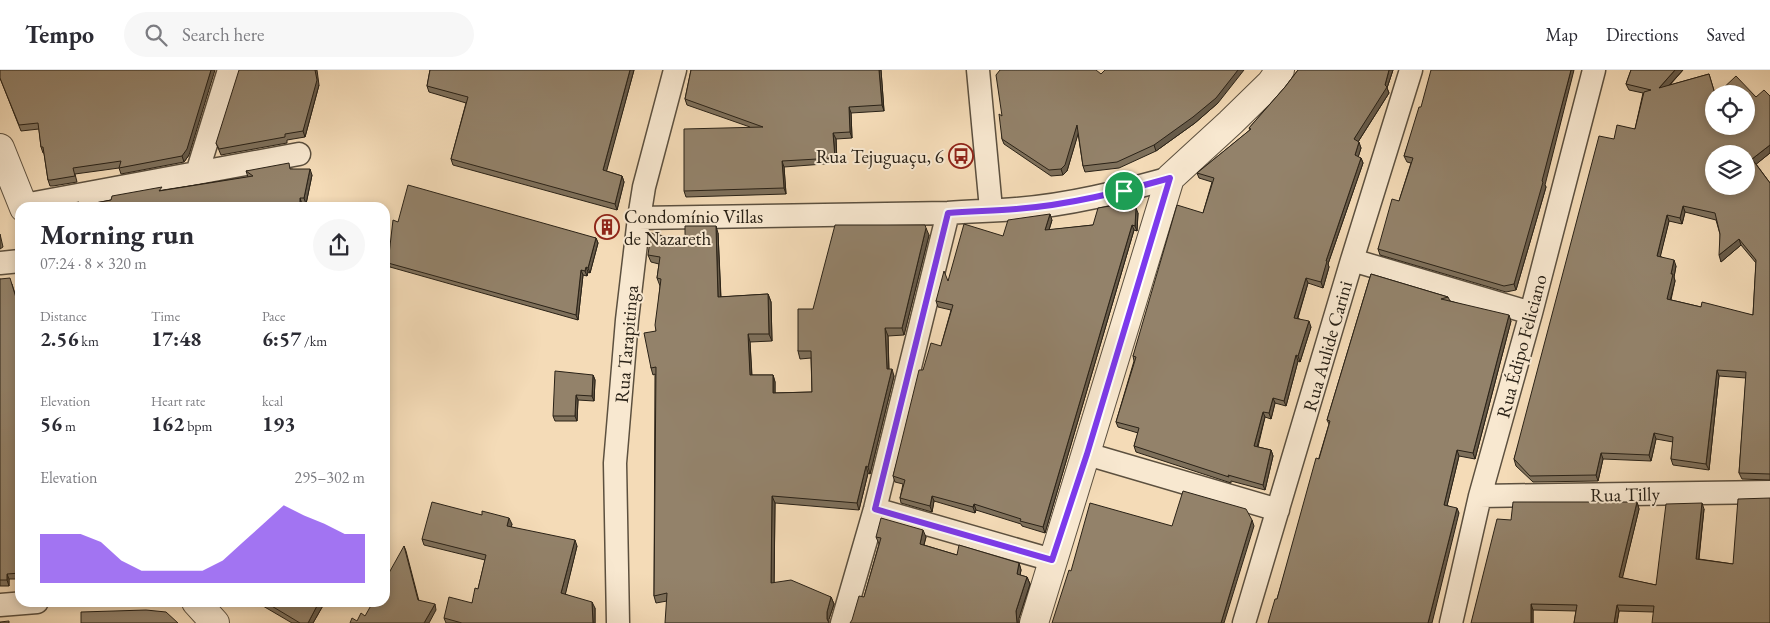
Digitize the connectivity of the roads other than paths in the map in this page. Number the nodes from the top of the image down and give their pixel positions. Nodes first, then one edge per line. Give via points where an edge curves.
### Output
1 (229, 70) edge
2 (675, 70) edge
3 (978, 70) edge
4 (1280, 70) edge
5 (1411, 70) edge
6 (1594, 70) edge
7 (0, 148) edge
8 (299, 154) dead end
9 (197, 173) junction
10 (1170, 178) junction
11 (22, 202) edge
12 (45, 202) edge
13 (991, 209) junction
14 (948, 213) junction
15 (639, 218) junction
16 (1352, 260) junction
17 (15, 262) edge
18 (0, 263) edge
19 (1530, 313) junction
20 (1087, 454) junction
21 (1770, 492) edge
22 (1480, 496) junction
23 (875, 509) junction
24 (1278, 510) junction
25 (1052, 560) junction
26 (0, 605) edge
27 (201, 607) edge
28 (30, 610) edge
29 (215, 623) edge
30 (618, 623) edge
31 (842, 623) edge
32 (1034, 623) edge
33 (1244, 623) edge
34 (1451, 623) edge

1 - 9 street
2 - 15 street, Rua Tarapitinga
3 - 13 street
4 - 10 street via 1271,83
5 - 16 street, Rua Aulide Carini
6 - 19 street, Rua Édipo Feliciano
7 - 11 street
8 - 9 street
9 - 12 street
10 - 13 street via 1067,202
10 - 20 street
13 - 14 street
14 - 15 street
14 - 23 street
15 - 30 street, Rua Tarapitinga via 615,463
16 - 19 street
16 - 24 street, Rua Aulide Carini
17 - 18 street
19 - 22 street, Rua Édipo Feliciano
20 - 24 street
20 - 25 street
21 - 22 street, Rua Tilly
22 - 34 street, Rua Édipo Feliciano
23 - 25 street
23 - 31 street
24 - 33 street, Rua Aulide Carini
25 - 32 street
26 - 28 street
27 - 29 street

